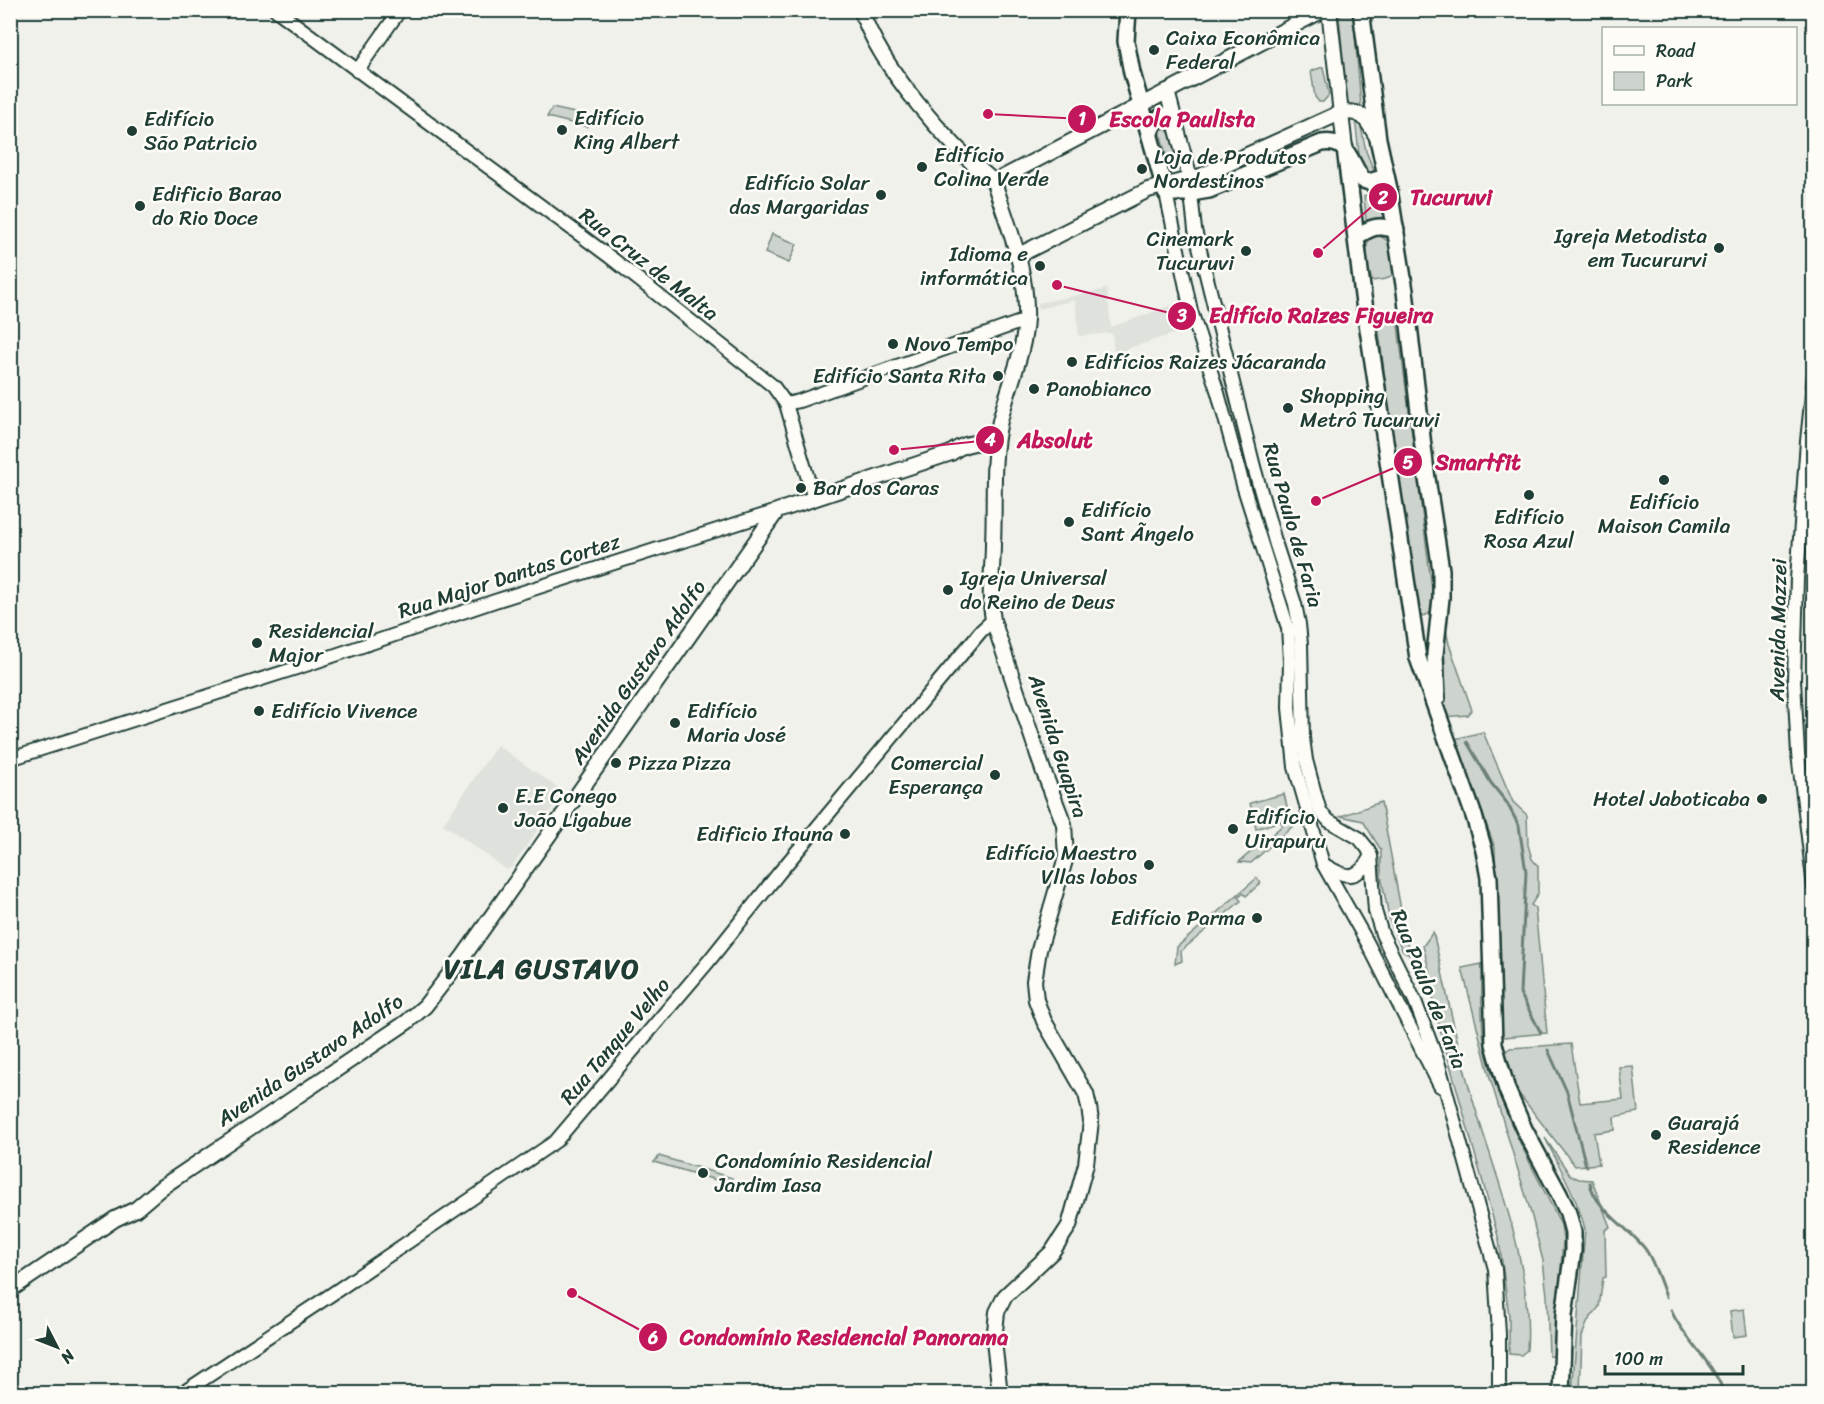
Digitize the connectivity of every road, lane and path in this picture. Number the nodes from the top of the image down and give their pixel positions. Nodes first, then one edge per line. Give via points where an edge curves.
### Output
1 (276, 10) edge
2 (400, 10) edge
3 (861, 10) edge
4 (1128, 10) edge
5 (1323, 10) edge
6 (1329, 10) edge
7 (1361, 10) edge
8 (357, 71) junction
9 (1167, 91) junction
10 (1142, 104) junction
11 (1340, 112) junction
12 (1176, 121) junction
13 (1150, 133) junction
14 (1378, 139) junction
15 (1345, 148) junction
16 (1386, 177) junction
17 (994, 183) junction
18 (1190, 186) junction
19 (1165, 189) junction
20 (1396, 230) junction
21 (1356, 237) junction
22 (1017, 256) junction
23 (1026, 320) junction
24 (1814, 374) edge
25 (1235, 388) junction
26 (1218, 393) junction
27 (786, 404) junction
28 (996, 443) junction
29 (814, 499) junction
30 (777, 511) junction
31 (1409, 608) junction
32 (1438, 614) junction
33 (993, 620) junction
34 (1438, 716) junction
35 (10, 759) edge
36 (1371, 856) junction
37 (1323, 864) junction
38 (1814, 887) edge
39 (1450, 1104) junction
40 (10, 1290) edge
41 (181, 1394) edge
42 (1000, 1394) edge
43 (1501, 1394) edge
44 (1561, 1394) edge

1 - 8 street, Rua Cruz de Malta
2 - 8 street
3 - 17 main road via 868,31 914,98
4 - 10 main road, Rua Paulo de Faria via 1126,41
5 - 9 main road
6 - 11 main road
7 - 14 main road
8 - 27 street, Rua Cruz de Malta via 633,275 773,386
9 - 10 main road
9 - 12 main road, Rua Paulo de Faria
10 - 13 main road, Rua Paulo de Faria
10 - 17 main road
11 - 14 main road via 1359,113
11 - 15 main road
11 - 18 main road via 1201,176
12 - 13 main road via 1161,117
12 - 18 main road, Rua Paulo de Faria
13 - 19 main road, Rua Paulo de Faria
14 - 16 main road
15 - 16 main road via 1363,180
15 - 18 main road via 1336,142 1322,143 1209,190
15 - 21 main road
16 - 20 main road
17 - 22 main road, Avenida Guapira
18 - 19 main road
18 - 25 street, Rua Paulo de Faria via 1195,230
19 - 22 main road via 1148,190
19 - 26 street, Rua Paulo de Faria via 1191,311
20 - 21 main road via 1377,226
20 - 32 main road via 1441,570
21 - 31 main road
22 - 23 main road, Avenida Guapira via 1026,297
23 - 27 street
23 - 28 main road, Avenida Guapira
24 - 38 street, Avenida Mazzei via 1797,579 1794,680 1798,754
25 - 26 street via 1228,386
25 - 36 street, Rua Paulo de Faria via 1295,604 1301,644 1303,738 1320,811 1359,838
26 - 37 street, Rua Paulo de Faria via 1288,628 1289,708 1295,767
27 - 29 street
28 - 29 main road, Rua Major Dantas Cortez via 957,455 951,453
28 - 33 main road, Avenida Guapira via 990,588
29 - 30 main road, Rua Major Dantas Cortez
30 - 35 street, Rua Major Dantas Cortez
30 - 40 main road, Avenida Gustavo Adolfo via 425,1006 162,1187 136,1209
31 - 32 main road via 1426,619
31 - 34 main road via 1418,658
32 - 34 main road
33 - 41 street, Rua Tanque Velho via 556,1141
33 - 42 main road, Avenida Guapira via 1064,825 1066,857 1034,981 1044,1021 1086,1094 1090,1121 1086,1164 1070,1226 1052,1252 1005,1296 997,1312 994,1341
34 - 44 main road via 1474,816 1489,878 1497,1060 1524,1129 1559,1194 1573,1232
36 - 37 street via 1360,872 1350,876
36 - 39 street, Rua Paulo de Faria via 1375,911 1382,934 1414,1001
37 - 39 street, Rua Paulo de Faria
39 - 43 street via 1495,1269

